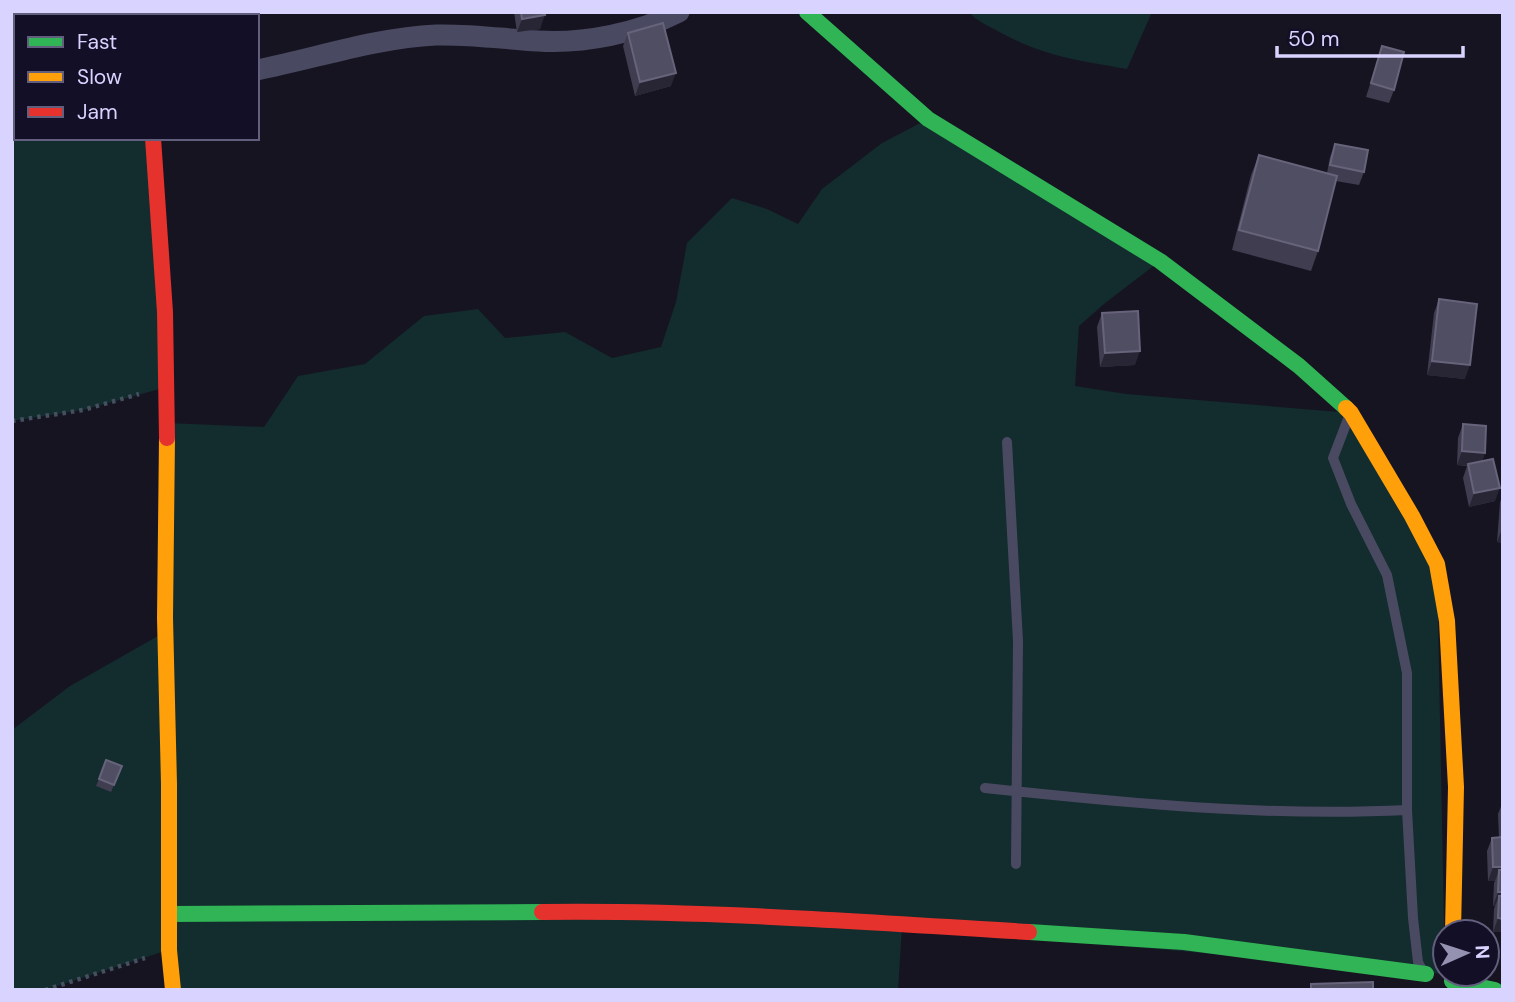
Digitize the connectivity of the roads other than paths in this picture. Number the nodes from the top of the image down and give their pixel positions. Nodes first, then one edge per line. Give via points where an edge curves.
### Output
1 (679, 12) edge
2 (807, 12) edge
3 (259, 70) edge
4 (153, 140) edge
5 (1350, 413) junction
6 (1007, 442) dead end
7 (985, 788) dead end
8 (1017, 791) junction
9 (1407, 810) junction
10 (1016, 864) dead end
11 (169, 914) junction
12 (1453, 918) edge
13 (1426, 974) junction
14 (1431, 976) edge
15 (173, 990) edge

1 - 3 street via 592,39 436,35 374,42
2 - 5 street via 928,119 1160,261 1299,366
4 - 11 street via 167,387
5 - 9 lane via 1333,458 1387,575 1407,673
5 - 12 street via 1437,564 1447,621 1456,786
6 - 8 lane via 1018,642
7 - 8 lane
8 - 9 lane via 1285,812
8 - 10 lane
9 - 13 lane via 1418,962
11 - 13 street via 611,911 763,915 1184,942
11 - 15 street
13 - 14 lane

